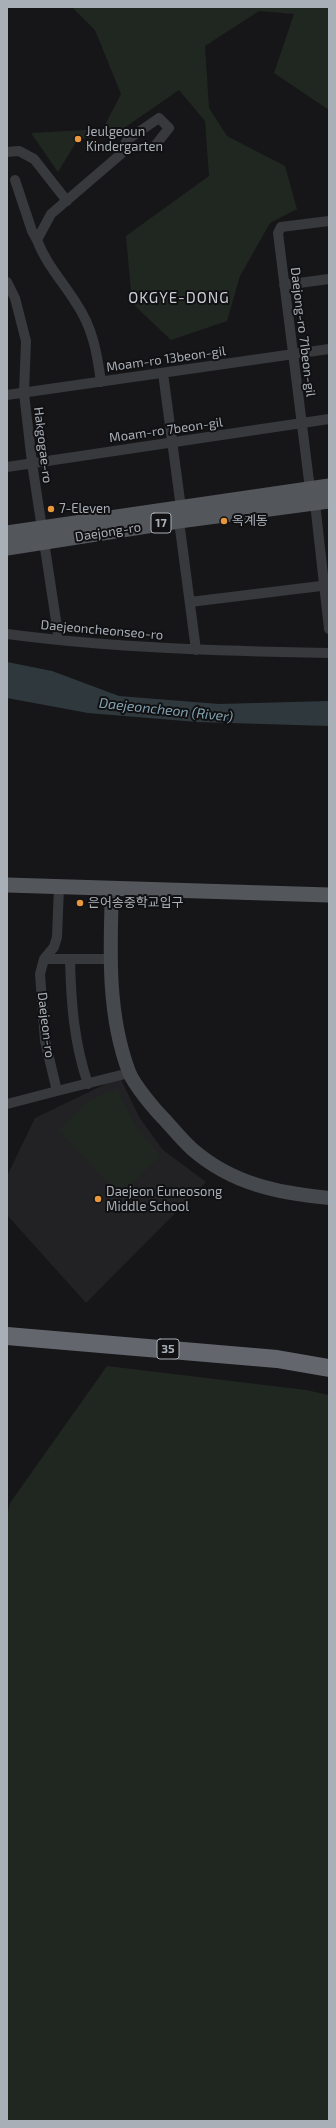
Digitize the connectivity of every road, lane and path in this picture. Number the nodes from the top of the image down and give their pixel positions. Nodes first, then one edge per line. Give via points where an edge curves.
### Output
1 (154, 147) dead end
2 (7, 152) edge
3 (15, 180) dead end
4 (67, 201) junction
5 (329, 221) edge
6 (37, 240) junction
7 (329, 279) edge
8 (7, 282) edge
9 (284, 285) junction
10 (329, 349) edge
11 (293, 354) junction
12 (163, 373) junction
13 (101, 382) junction
14 (24, 393) junction
15 (7, 395) edge
16 (329, 420) edge
17 (302, 424) junction
18 (171, 443) junction
19 (32, 463) junction
20 (7, 467) edge
21 (329, 486) edge
22 (318, 497) edge
23 (180, 514) junction
24 (41, 527) junction
25 (7, 533) edge
26 (44, 542) junction
27 (7, 548) edge
28 (327, 585) edge
29 (190, 602) junction
30 (329, 629) edge
31 (7, 634) edge
32 (59, 640) junction
33 (196, 650) junction
34 (329, 653) edge
35 (7, 885) edge
36 (59, 887) junction
37 (112, 889) junction
38 (329, 895) edge
39 (44, 959) junction
40 (70, 959) junction
41 (110, 959) junction
42 (129, 1073) junction
43 (88, 1084) junction
44 (57, 1091) junction
45 (7, 1104) edge
46 (329, 1198) edge
47 (7, 1325) edge
48 (7, 1336) edge
49 (329, 1356) edge
50 (329, 1368) edge

1 - 4 street via 169,128 159,118 127,140 121,154
2 - 4 street via 19,150 34,159
3 - 6 street
4 - 6 street via 51,214
5 - 9 street, Daejong-ro 71beon-gil via 281,227 278,230
6 - 13 street via 44,257 77,304 95,342
7 - 9 street
8 - 14 street, Hakgogae-ro via 15,298 26,341
9 - 11 street, Daejong-ro 71beon-gil
10 - 11 street, Moam-ro 13beon-gil
11 - 12 street, Moam-ro 13beon-gil
11 - 17 street, Daejong-ro 71beon-gil
12 - 13 street, Moam-ro 13beon-gil
12 - 18 street
13 - 14 street, Moam-ro 13beon-gil
14 - 15 street, Moam-ro 13beon-gil
14 - 19 street, Hakgogae-ro
16 - 17 street, Moam-ro 7beon-gil
17 - 18 street, Moam-ro 7beon-gil
17 - 22 street, Daejong-ro 71beon-gil
18 - 19 street, Moam-ro 7beon-gil
18 - 23 street
19 - 20 street, Moam-ro 7beon-gil
19 - 24 street, Hakgogae-ro
21 - 22 main road, Daejong-ro / 17
22 - 23 main road, Daejong-ro / 17
22 - 28 street
23 - 24 main road, Daejong-ro / 17
23 - 26 main road, Daejong-ro / 17
23 - 29 street
24 - 25 main road, Daejong-ro / 17
24 - 26 street, Hakgogae-ro
26 - 27 main road, Daejong-ro / 17
26 - 32 street
28 - 29 street
28 - 30 street
29 - 33 street
31 - 32 street, Daejeoncheonseo-ro
32 - 33 street, Daejeoncheonseo-ro
33 - 34 street, Daejeoncheonseo-ro
35 - 36 main road
36 - 37 main road
36 - 39 street, Daejeon-ro via 57,937 54,948
37 - 38 main road
37 - 41 main road
39 - 40 street
39 - 44 street, Daejeon-ro via 40,974 46,1041
40 - 41 street
40 - 43 street via 73,1023
41 - 42 main road via 117,1030
42 - 43 street
42 - 46 main road via 157,1111 187,1143 225,1173 273,1191
43 - 44 street
44 - 45 street
47 - 49 highway, 35 via 280,1348
48 - 50 highway, 35 via 277,1359

